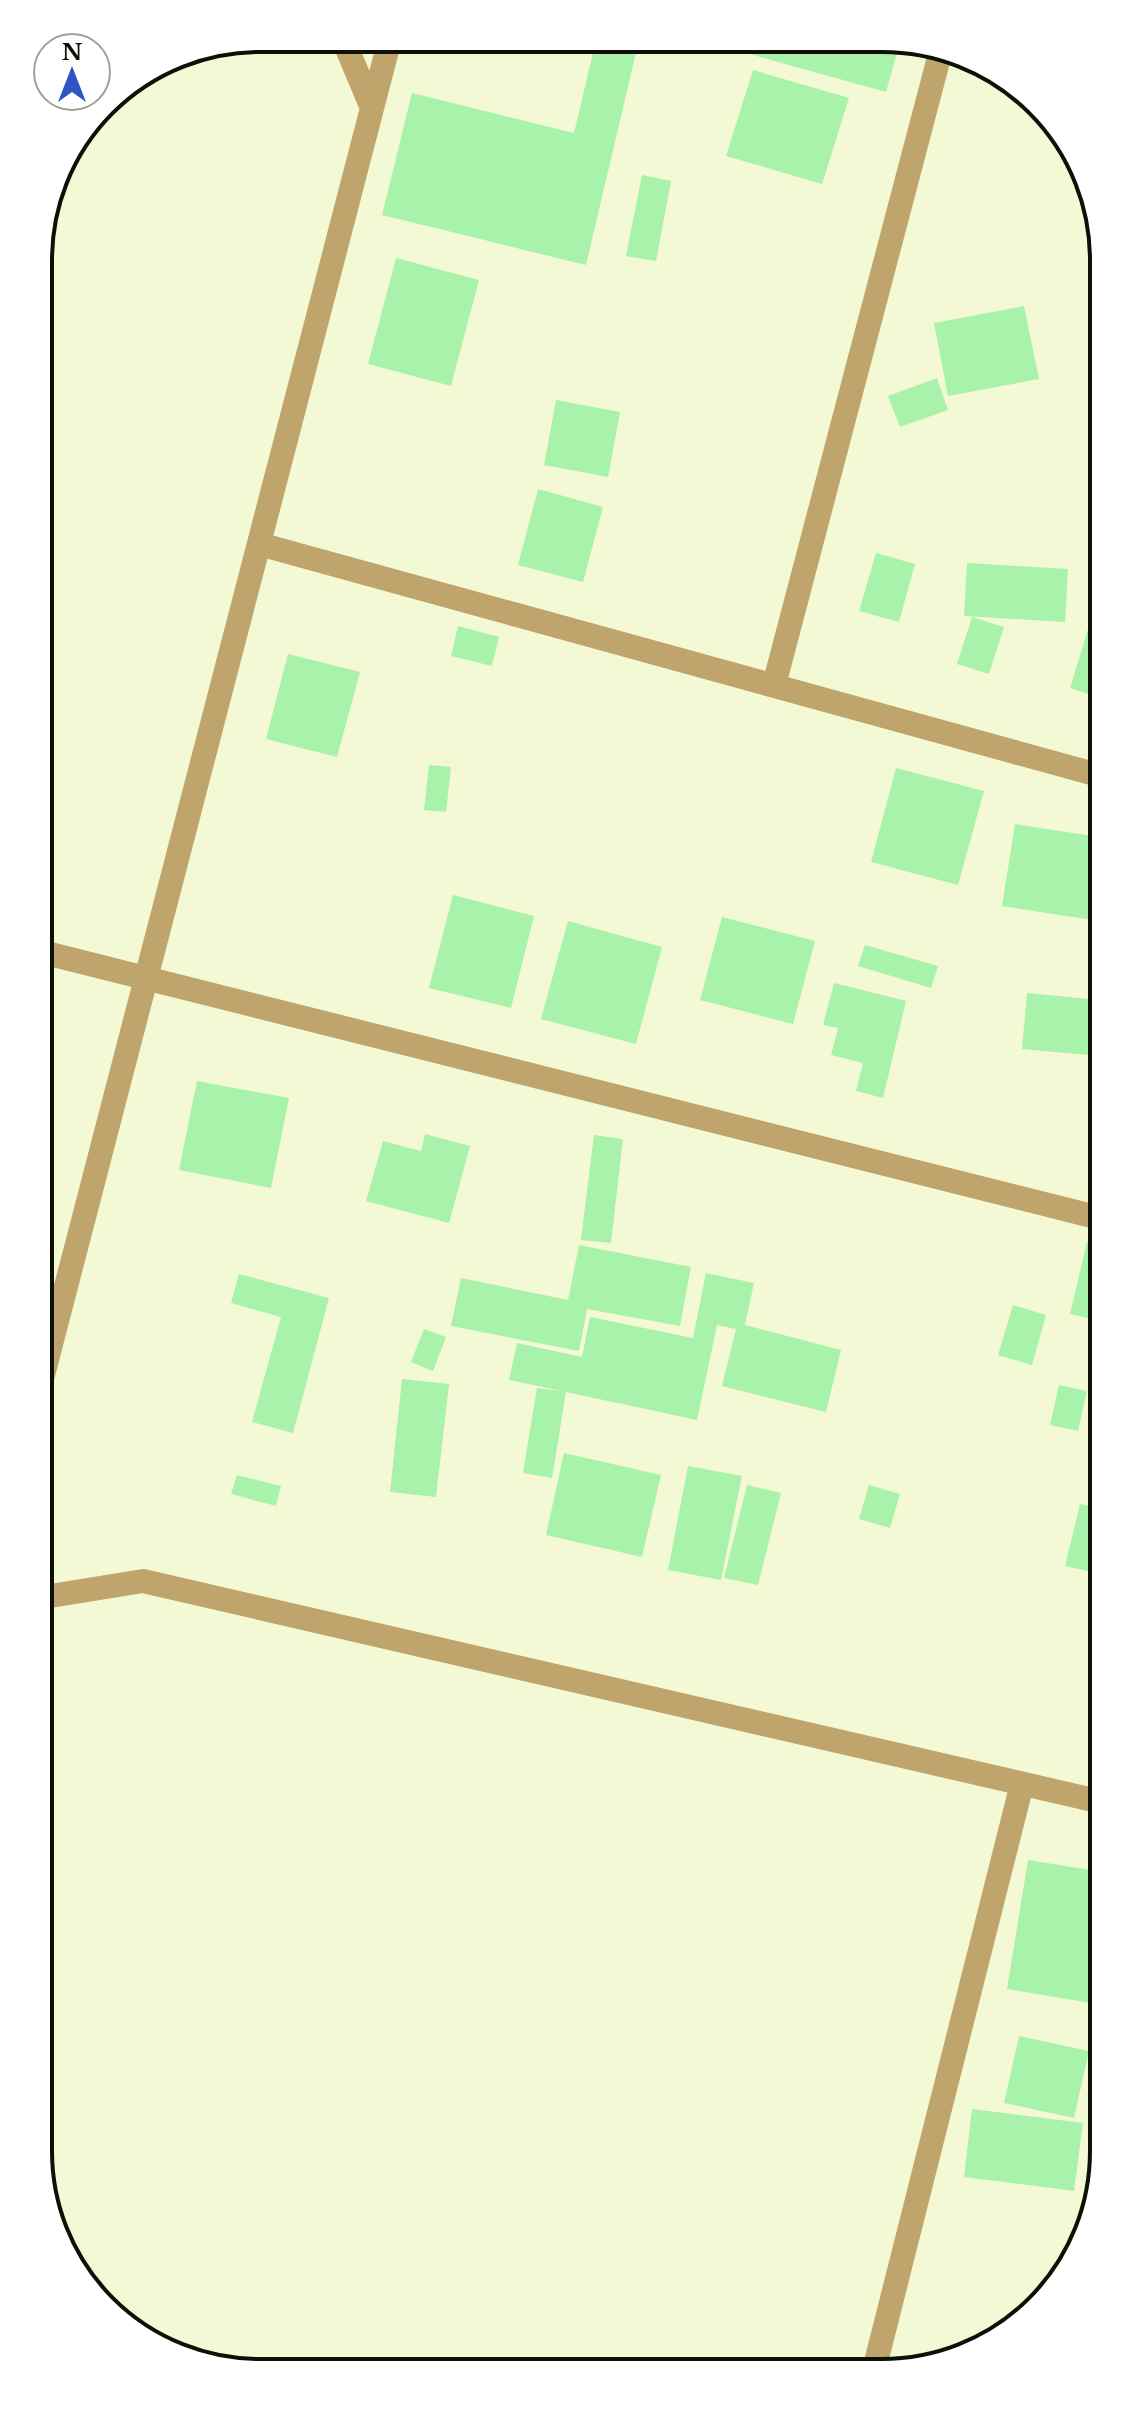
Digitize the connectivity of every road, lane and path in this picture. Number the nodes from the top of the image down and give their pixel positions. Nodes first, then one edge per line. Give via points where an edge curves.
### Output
1 (348, 52) edge
2 (387, 52) edge
3 (938, 60) edge
4 (372, 108) junction
5 (259, 544) junction
6 (774, 685) junction
7 (1090, 773) edge
8 (52, 954) edge
9 (146, 978) junction
10 (1090, 1215) edge
11 (52, 1340) edge
12 (52, 1596) edge
13 (1022, 1784) junction
14 (1090, 1799) edge
15 (877, 2359) edge

1 - 4 street
2 - 4 street
3 - 6 street
4 - 5 street
5 - 6 street
5 - 9 street
6 - 7 street
8 - 9 street
9 - 10 street
9 - 11 street
12 - 13 street via 143,1581
13 - 14 street
13 - 15 street

